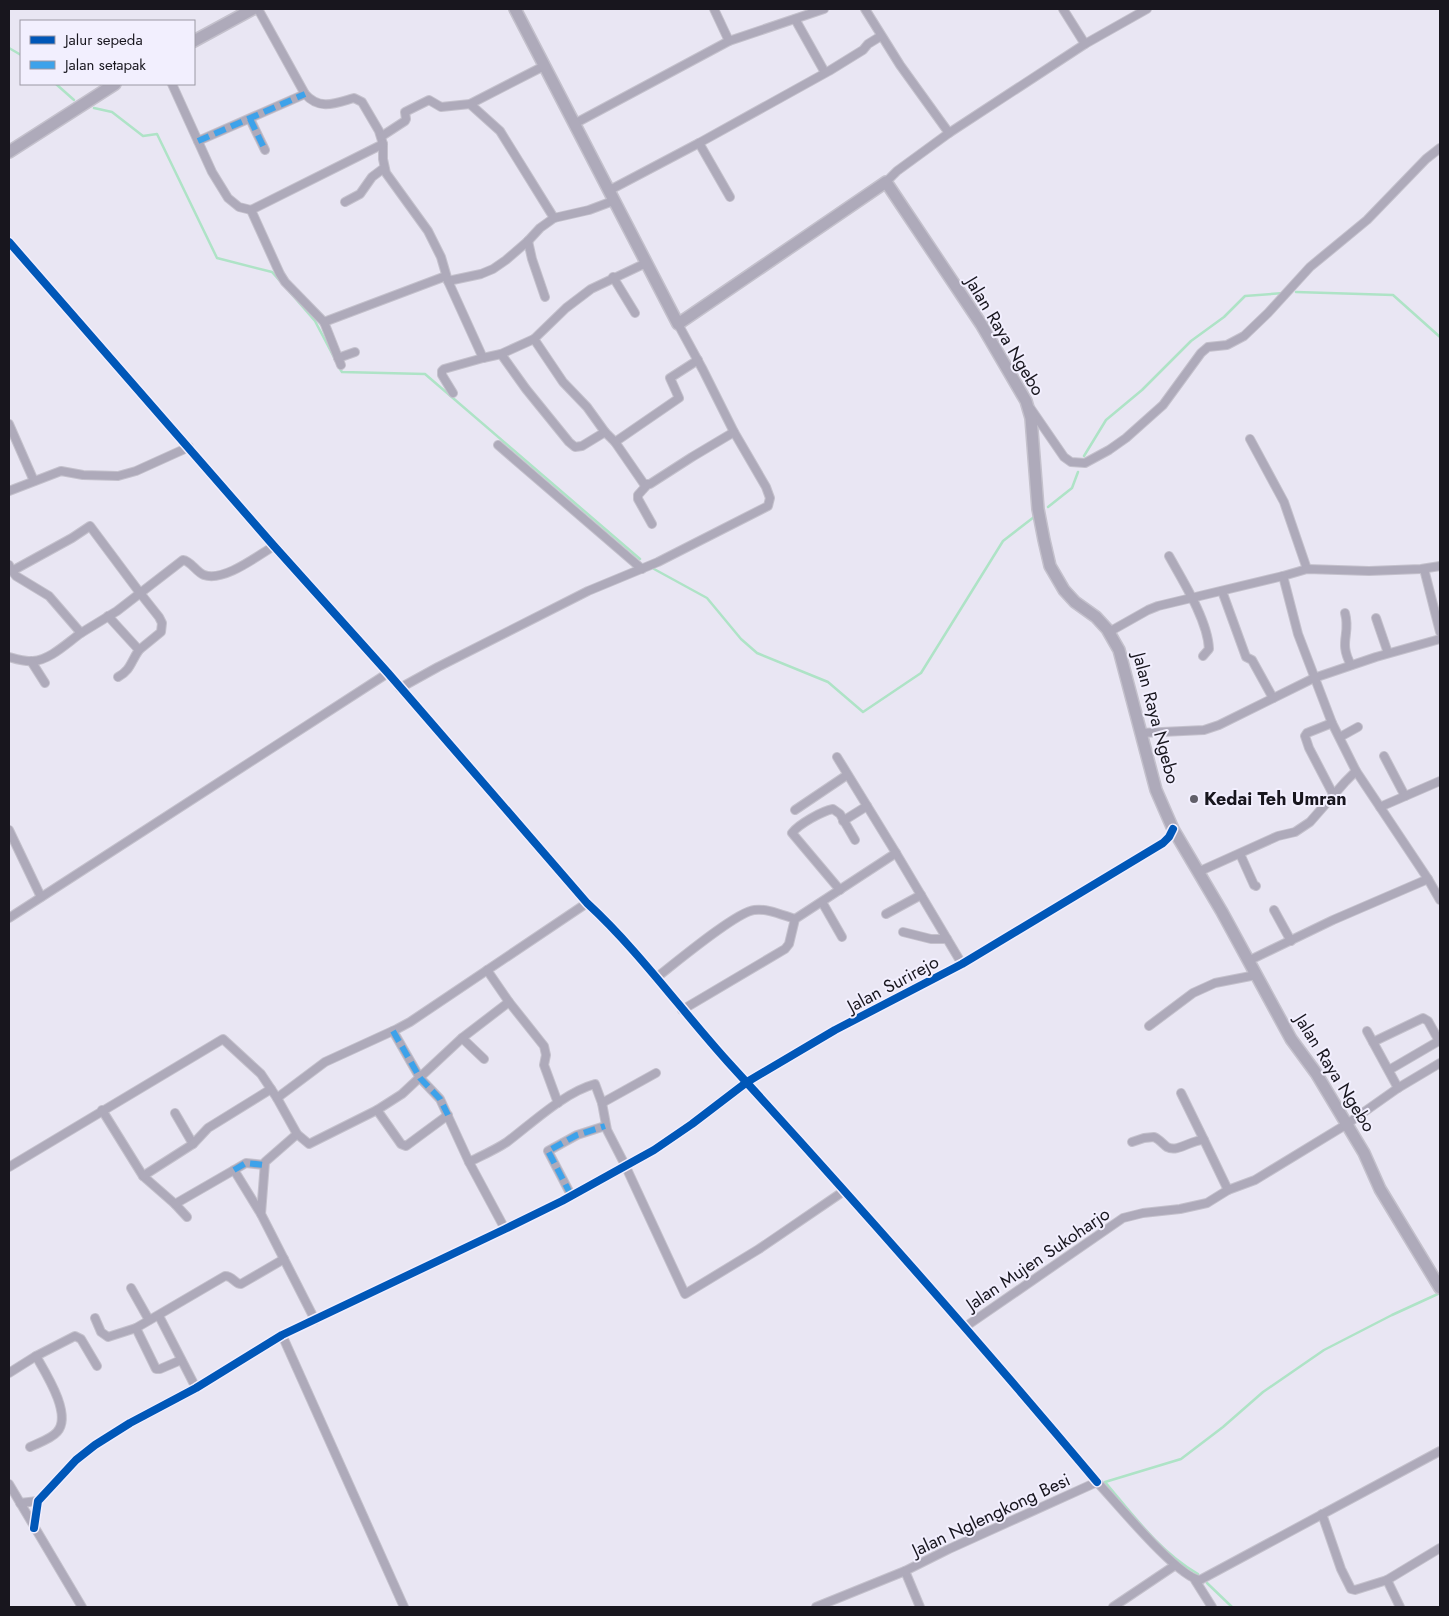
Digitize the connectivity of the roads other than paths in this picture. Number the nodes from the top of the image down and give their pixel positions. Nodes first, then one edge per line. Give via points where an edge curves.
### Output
1 (253, 9) edge
2 (258, 9) edge
3 (515, 9) edge
4 (714, 9) edge
5 (824, 9) edge
6 (865, 9) edge
7 (1063, 9) edge
8 (1147, 9) edge
9 (795, 19) junction
10 (881, 36) junction
11 (195, 40) edge
12 (729, 41) junction
13 (1085, 44) junction
14 (544, 66) junction
15 (823, 69) dead end
16 (113, 85) edge
17 (172, 85) edge
18 (305, 94) junction
19 (470, 104) junction
20 (250, 119) junction
21 (574, 124) junction
22 (949, 133) junction
23 (382, 140) junction
24 (198, 141) junction
25 (699, 143) junction
26 (1440, 148) edge
27 (265, 150) dead end
28 (9, 152) edge
29 (384, 168) junction
30 (886, 182) junction
31 (610, 196) junction
32 (730, 197) dead end
33 (345, 202) dead end
34 (251, 210) junction
35 (554, 218) junction
36 (528, 241) junction
37 (9, 242) edge
38 (646, 263) junction
39 (613, 277) junction
40 (447, 279) junction
41 (545, 296) dead end
42 (635, 313) dead end
43 (324, 322) junction
44 (678, 324) junction
45 (534, 339) junction
46 (354, 352) dead end
47 (501, 354) junction
48 (483, 358) junction
49 (698, 360) junction
50 (453, 393) dead end
51 (1026, 401) junction
52 (9, 424) edge
53 (605, 432) junction
54 (734, 432) junction
55 (12, 437) edge
56 (1250, 439) dead end
57 (615, 442) junction
58 (498, 445) dead end
59 (188, 447) junction
60 (34, 481) junction
61 (647, 485) junction
62 (9, 491) edge
63 (652, 524) dead end
64 (274, 546) junction
65 (1169, 556) dead end
66 (1440, 566) edge
67 (10, 568) edge
68 (1307, 568) junction
69 (1424, 568) junction
70 (642, 569) junction
71 (1283, 576) junction
72 (1222, 591) junction
73 (140, 593) junction
74 (1193, 598) junction
75 (1345, 613) dead end
76 (108, 616) junction
77 (1376, 618) dead end
78 (1110, 632) junction
79 (1440, 632) edge
80 (81, 633) junction
81 (1440, 639) edge
82 (139, 650) junction
83 (1388, 653) junction
84 (1203, 656) dead end
85 (9, 657) edge
86 (31, 661) junction
87 (1351, 665) junction
88 (388, 672) junction
89 (118, 677) dead end
90 (1314, 678) junction
91 (45, 683) dead end
92 (400, 688) junction
93 (1273, 698) junction
94 (1332, 723) junction
95 (1358, 727) dead end
96 (1141, 732) junction
97 (1340, 737) junction
98 (1384, 756) dead end
99 (837, 757) dead end
100 (1356, 771) junction
101 (847, 774) junction
102 (1440, 781) edge
103 (1334, 796) junction
104 (1404, 796) junction
105 (867, 806) junction
106 (1380, 807) junction
107 (795, 810) dead end
108 (844, 821) junction
109 (1173, 829) junction
110 (9, 830) edge
111 (855, 840) dead end
112 (1163, 843) junction
113 (1182, 845) junction
114 (896, 853) junction
115 (1240, 854) junction
116 (1198, 872) junction
117 (1428, 878) junction
118 (1256, 886) dead end
119 (840, 890) junction
120 (921, 895) junction
121 (41, 897) junction
122 (1440, 900) edge
123 (822, 902) junction
124 (587, 903) junction
125 (1274, 910) dead end
126 (886, 914) dead end
127 (9, 918) edge
128 (794, 919) junction
129 (903, 932) dead end
130 (842, 937) dead end
131 (947, 939) junction
132 (1291, 941) junction
133 (1248, 961) junction
134 (962, 964) junction
135 (488, 970) junction
136 (1256, 975) junction
137 (656, 978) junction
138 (509, 1002) junction
139 (682, 1010) junction
140 (1149, 1026) dead end
141 (393, 1031) junction
142 (1367, 1031) dead end
143 (462, 1038) junction
144 (1373, 1042) junction
145 (484, 1059) dead end
146 (1440, 1063) edge
147 (1389, 1070) junction
148 (656, 1074) dead end
149 (420, 1078) junction
150 (746, 1082) junction
151 (1398, 1088) junction
152 (271, 1089) junction
153 (1181, 1092) dead end
154 (277, 1098) junction
155 (558, 1103) junction
156 (602, 1103) junction
157 (102, 1110) junction
158 (376, 1110) junction
159 (175, 1114) dead end
160 (448, 1115) junction
161 (1347, 1124) junction
162 (605, 1126) junction
163 (297, 1134) junction
164 (1204, 1140) junction
165 (1132, 1142) dead end
166 (193, 1144) junction
167 (469, 1162) junction
168 (264, 1165) junction
169 (625, 1165) junction
170 (9, 1167) edge
171 (234, 1170) junction
172 (143, 1176) junction
173 (1228, 1190) junction
174 (844, 1191) junction
175 (571, 1195) junction
176 (176, 1204) junction
177 (261, 1214) junction
178 (187, 1217) dead end
179 (505, 1229) junction
180 (284, 1259) junction
181 (1440, 1287) edge
182 (131, 1288) dead end
183 (159, 1316) junction
184 (95, 1318) dead end
185 (149, 1320) junction
186 (315, 1320) junction
187 (965, 1327) junction
188 (136, 1328) junction
189 (282, 1335) junction
190 (36, 1356) junction
191 (181, 1360) junction
192 (97, 1366) dead end
193 (9, 1373) edge
194 (196, 1388) junction
195 (30, 1447) dead end
196 (1440, 1451) edge
197 (1097, 1482) junction
198 (9, 1484) edge
199 (38, 1501) junction
200 (20, 1504) junction
201 (1322, 1514) junction
202 (34, 1528) junction
203 (1440, 1548) edge
204 (1174, 1566) junction
205 (906, 1571) junction
206 (1195, 1580) junction
207 (1387, 1580) junction
208 (82, 1607) edge
209 (404, 1607) edge
210 (816, 1607) edge
211 (920, 1607) edge
212 (1113, 1607) edge
213 (1212, 1607) edge
214 (1400, 1607) edge

1 - 11 street
2 - 18 street
3 - 14 street
4 - 12 street
5 - 9 street
6 - 10 street
7 - 13 street
8 - 13 street
9 - 12 street
9 - 15 street
10 - 22 street
10 - 25 street via 829,71
12 - 21 street
13 - 22 street
14 - 19 street
14 - 21 street
16 - 28 street
17 - 24 street
18 - 20 street
18 - 23 street via 316,104 327,106 357,99 367,110
19 - 23 street via 441,107 429,100 406,111 405,121
19 - 35 street via 500,131
20 - 24 street
20 - 27 street
21 - 31 street
22 - 30 street via 897,170
23 - 29 street
23 - 34 street
24 - 34 street via 228,198 239,207
25 - 31 street
25 - 32 street
26 - 51 street via 1367,220 1310,267 1244,336 1227,345 1208,347 1163,405 1109,450 1085,462 1071,462 1064,457
29 - 33 street via 372,177 360,194
29 - 40 street via 428,231 441,257
30 - 44 street
30 - 51 street, Jalan Raya Ngebo via 981,324
31 - 35 street via 589,210
31 - 38 street
34 - 43 street via 284,282
35 - 36 street
36 - 40 street via 493,269
36 - 41 street
37 - 59 street
38 - 39 street
38 - 44 street
39 - 42 street
39 - 45 street via 566,308
40 - 43 street
40 - 48 street
43 - 46 street via 340,361
44 - 49 street
45 - 47 street
45 - 53 street via 563,382
47 - 48 street
47 - 53 street via 575,447
48 - 50 street via 442,371
49 - 54 street
49 - 57 street via 670,378 679,398
51 - 78 street, Jalan Raya Ngebo via 1031,418 1038,509 1050,566 1064,590
52 - 55 street
53 - 57 street
54 - 61 street
54 - 70 street via 766,488 770,498 768,506
55 - 60 street
56 - 68 street via 1284,502
57 - 61 street
58 - 70 street
59 - 60 street via 118,476 61,471
59 - 64 street
60 - 62 street
61 - 63 street via 638,499
64 - 73 street via 229,572 213,577 203,575 183,560
64 - 88 street
65 - 74 street
66 - 69 street
67 - 73 street via 90,526
67 - 80 street via 49,596
68 - 69 street via 1351,571
68 - 71 street
69 - 79 street
70 - 92 street via 588,591
71 - 72 street
71 - 90 street via 1298,634
72 - 74 street
72 - 93 street via 1246,657 1252,660
73 - 76 street
73 - 82 street via 159,617 162,628
74 - 78 street via 1148,610
74 - 84 street via 1209,641 1209,649
75 - 87 street via 1348,624 1344,649
76 - 80 street
76 - 82 street
77 - 83 street
78 - 96 street, Jalan Raya Ngebo via 1119,650
80 - 86 street via 52,654
81 - 83 street
82 - 89 street via 130,669
83 - 87 street
85 - 86 street
86 - 91 street
87 - 90 street
88 - 92 street
88 - 121 street
90 - 93 street
90 - 94 street
92 - 124 street
93 - 96 street via 1204,730
94 - 97 street
94 - 103 street via 1305,736
95 - 97 street
96 - 109 street, Jalan Raya Ngebo via 1156,790
97 - 100 street
98 - 104 street
99 - 101 street
100 - 103 street
100 - 106 street
101 - 105 street
101 - 107 street
102 - 104 street
103 - 115 street via 1296,832 1278,836
104 - 106 street
105 - 108 street
105 - 114 street
106 - 117 street
108 - 111 street
108 - 119 street via 837,810 829,809 792,833
109 - 112 street, Jalan Surirejo
109 - 113 street, Jalan Raya Ngebo
110 - 121 street
112 - 113 street
112 - 134 street, Jalan Surirejo
113 - 116 street, Jalan Raya Ngebo
114 - 119 street
114 - 120 street
115 - 116 street
115 - 118 street
116 - 133 street, Jalan Raya Ngebo
117 - 122 street
117 - 132 street
119 - 123 street
120 - 126 street
120 - 131 street
121 - 127 street
123 - 128 street
123 - 130 street
124 - 135 street
124 - 137 street via 610,924
125 - 132 street
128 - 137 street via 764,910 750,910 726,924
128 - 139 street via 785,949
129 - 131 street via 931,939
131 - 134 street
132 - 133 street
133 - 136 street, Jalan Raya Ngebo
134 - 150 street, Jalan Surirejo via 835,1030
135 - 138 street
135 - 141 street
136 - 140 street via 1215,983 1193,992
136 - 161 street, Jalan Raya Ngebo via 1291,1039
137 - 139 street
138 - 143 street
138 - 155 street via 544,1046 544,1065
139 - 150 street
141 - 149 street
141 - 154 street via 325,1062
142 - 144 street
143 - 145 street
143 - 149 street
144 - 147 street
144 - 147 street via 1423,1018 1428,1021 1438,1042
146 - 151 street, Jalan Mujen Sukoharjo
147 - 151 street
148 - 156 street
149 - 158 street
149 - 160 street via 440,1099
150 - 169 street, Jalan Surirejo via 692,1124
150 - 174 street
151 - 161 street, Jalan Mujen Sukoharjo
152 - 154 street
152 - 157 street via 223,1039
152 - 166 street via 208,1128
153 - 164 street
154 - 163 street
155 - 156 street via 594,1084
155 - 167 street via 504,1143
156 - 162 street
157 - 170 street
157 - 172 street
158 - 160 street via 401,1144 406,1146
158 - 163 street via 309,1144
159 - 166 street
160 - 167 street
161 - 173 street, Jalan Mujen Sukoharjo via 1255,1180
161 - 181 street, Jalan Raya Ngebo via 1380,1189
162 - 169 street
162 - 175 street via 577,1135 548,1151
163 - 168 street
164 - 165 street via 1174,1149 1154,1136
164 - 173 street
166 - 172 street
167 - 179 street
168 - 171 street via 246,1163
168 - 177 street
169 - 174 street via 685,1294
169 - 175 street, Jalan Surirejo
171 - 176 street
171 - 177 street
172 - 176 street
173 - 187 street, Jalan Mujen Sukoharjo via 1206,1202 1180,1209 1123,1218
174 - 187 street
175 - 179 street, Jalan Surirejo
176 - 178 street
177 - 180 street
179 - 186 street, Jalan Surirejo
180 - 183 street via 241,1284 225,1276
180 - 186 street
182 - 185 street
183 - 185 street
183 - 191 street
184 - 188 street via 101,1332 108,1337
185 - 188 street
186 - 189 street, Jalan Surirejo
187 - 197 street
188 - 191 street via 156,1369
189 - 194 street, Jalan Surirejo
189 - 209 street
190 - 192 street via 75,1336 81,1339
190 - 193 street
190 - 195 street via 53,1387 62,1420 55,1434
191 - 194 street
194 - 199 street, Jalan Surirejo via 95,1444
196 - 201 street
197 - 204 street, Jalan Nglengkong Besi
197 - 205 street, Jalan Nglengkong Besi
198 - 200 street
199 - 200 street
199 - 202 street
200 - 202 street
201 - 206 street via 1206,1578
201 - 207 street via 1351,1589
202 - 208 street
203 - 207 street
204 - 206 street, Jalan Nglengkong Besi
204 - 212 street
205 - 210 street, Jalan Nglengkong Besi
205 - 211 street
206 - 213 street
207 - 214 street

